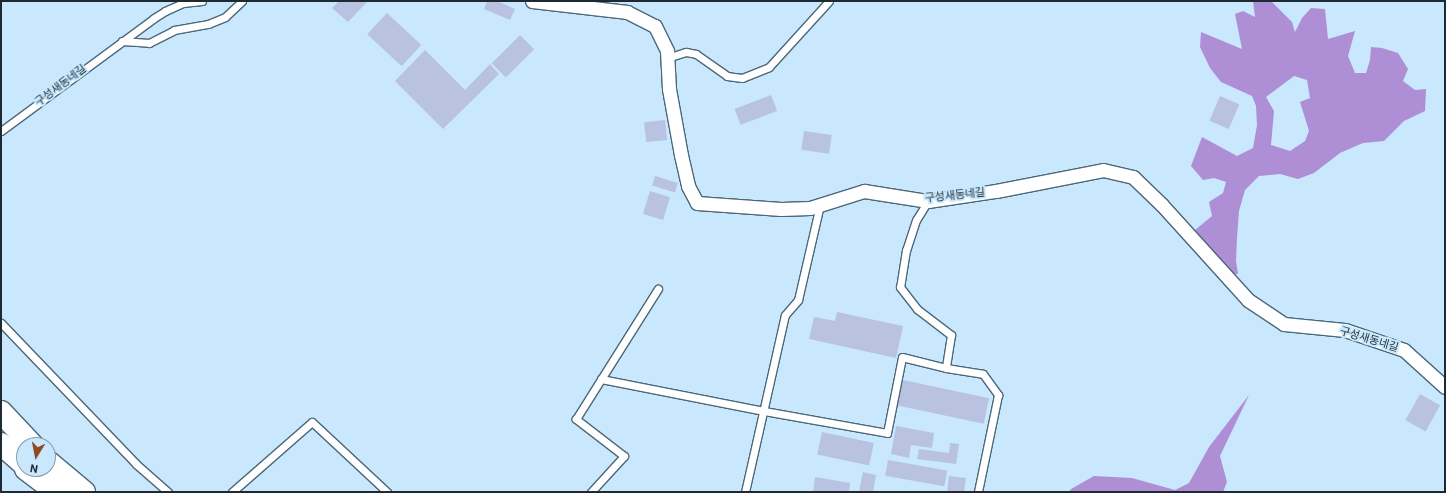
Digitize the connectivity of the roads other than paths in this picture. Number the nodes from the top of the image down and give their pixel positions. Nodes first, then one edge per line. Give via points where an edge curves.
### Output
1 (202, 1) edge
2 (242, 1) edge
3 (532, 1) edge
4 (829, 1) edge
5 (122, 41) junction
6 (667, 58) junction
7 (1, 131) edge
8 (928, 201) junction
9 (820, 204) junction
10 (658, 289) dead end
11 (1, 323) edge
12 (946, 368) junction
13 (601, 379) junction
14 (1445, 387) edge
15 (1, 412) edge
16 (764, 412) junction
17 (1, 421) edge
18 (19, 437) edge
19 (24, 437) edge
20 (1, 444) edge
21 (1, 450) edge
22 (16, 457) edge
23 (16, 461) edge
24 (56, 468) edge
25 (37, 477) edge
26 (39, 477) edge
27 (56, 492) edge
28 (84, 492) edge
29 (168, 492) edge
30 (232, 492) edge
31 (387, 492) edge
32 (591, 492) edge
33 (745, 492) edge
34 (978, 492) edge

1 - 5 lane, 구성새동네길 via 184,3 165,11
2 - 5 lane via 225,17 208,24 174,30 149,43
3 - 6 street, 구성새동네길 via 627,12 637,16 655,26 667,51
4 - 6 lane via 769,67 742,78 727,76 696,54 686,52
5 - 7 lane, 구성새동네길
6 - 9 street, 구성새동네길 via 669,89 681,155 688,186 697,203 781,209 810,208
8 - 9 street, 구성새동네길 via 864,191
8 - 12 lane via 916,220 906,250 900,286 917,309 951,335
8 - 14 street, 구성새동네길 via 996,191 1103,170 1133,178 1162,205 1248,300 1284,324 1345,330 1404,350
9 - 16 lane via 798,300 785,315
10 - 13 lane
11 - 29 lane via 136,464
12 - 16 lane via 902,357 887,433
12 - 34 lane via 983,374 998,394
13 - 16 lane
13 - 32 lane via 576,419 624,456
15 - 19 highway
16 - 33 lane
17 - 18 highway
20 - 22 highway
21 - 23 highway
24 - 28 highway
25 - 27 highway
26 - 27 highway
30 - 31 lane via 312,422

